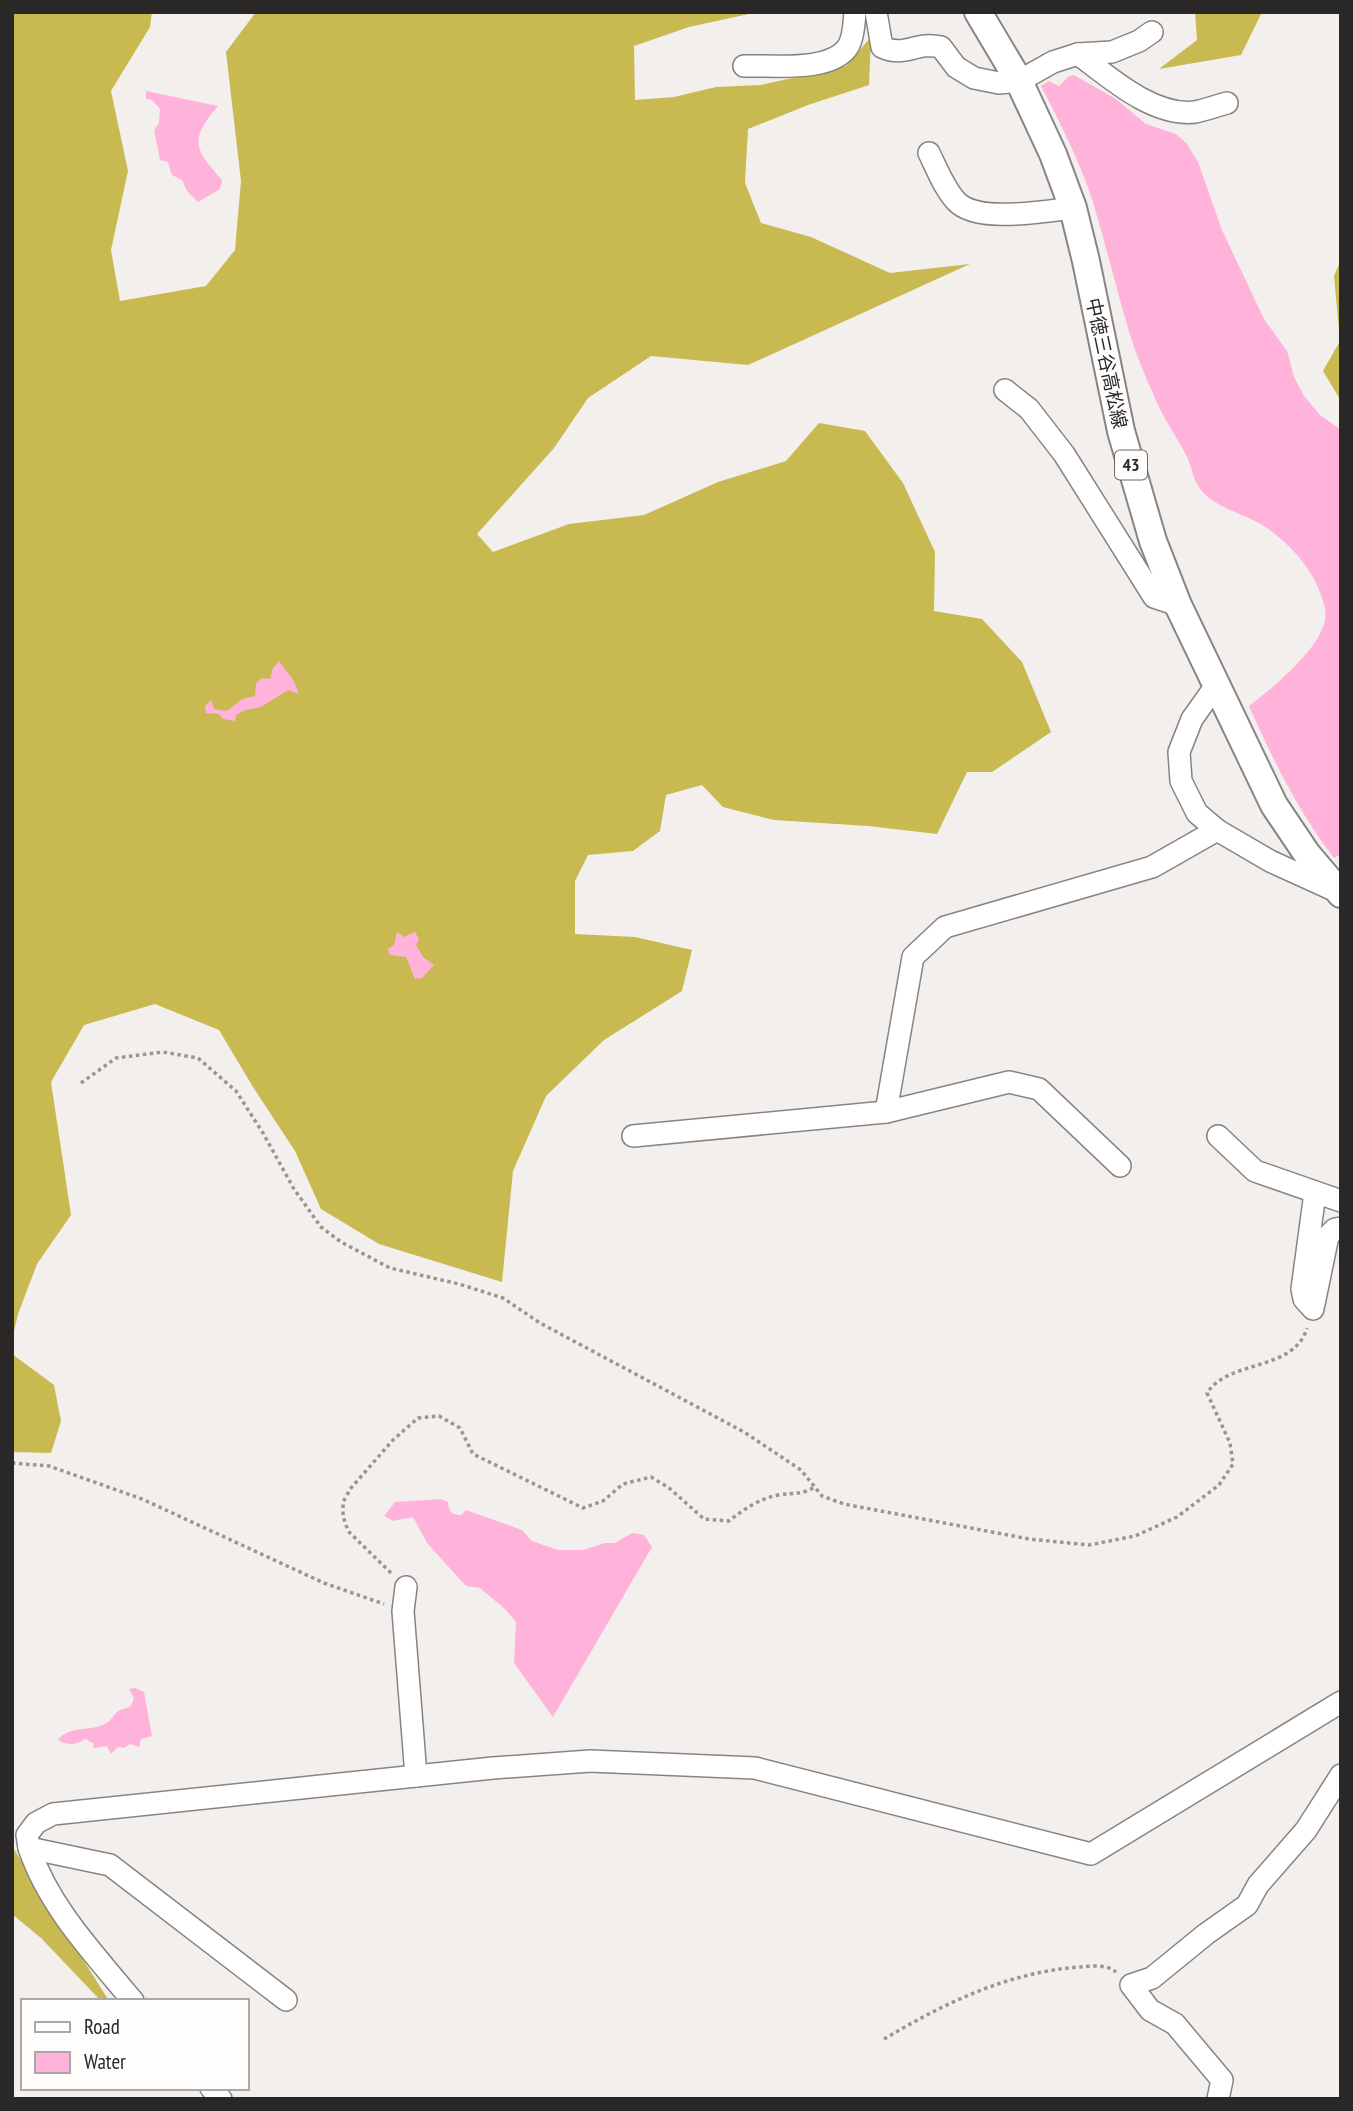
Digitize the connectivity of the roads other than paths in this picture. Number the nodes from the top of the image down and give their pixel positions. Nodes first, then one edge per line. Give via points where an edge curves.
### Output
1 (855, 12) edge
2 (876, 12) edge
3 (978, 12) edge
4 (1152, 33) dead end
5 (1078, 54) junction
6 (744, 66) dead end
7 (1019, 82) junction
8 (1227, 103) dead end
9 (929, 153) dead end
10 (1073, 208) junction
11 (1005, 390) dead end
12 (1178, 605) junction
13 (1217, 684) junction
14 (1217, 830) junction
15 (1339, 893) edge
16 (886, 1112) junction
17 (634, 1136) dead end
18 (1218, 1136) dead end
19 (1120, 1166) dead end
20 (1315, 1193) junction
21 (1341, 1201) edge
22 (1341, 1228) edge
23 (405, 1587) road end
24 (1341, 1702) edge
25 (1341, 1775) edge
26 (416, 1776) junction
27 (29, 1848) junction
28 (131, 1999) edge
29 (286, 2000) dead end
30 (1218, 2099) edge

1 - 6 street via 848,47 836,57 821,64
2 - 7 street via 882,47 894,52 926,44 941,47 956,67 974,78
3 - 7 main road, 中徳三谷高松線 / 43
4 - 5 street via 1112,52
5 - 7 street
5 - 8 street via 1128,92 1166,110 1193,112
7 - 10 main road, 中徳三谷高松線 / 43
9 - 10 street via 957,202 977,213
10 - 12 main road, 中徳三谷高松線 / 43 via 1121,431 1153,541
11 - 12 street via 1029,409 1063,454 1154,597
12 - 13 main road, 中徳三谷高松線 / 43
13 - 14 street via 1192,719 1179,752 1181,781 1197,813
13 - 15 main road, 中徳三谷高松線 / 43 via 1274,805
14 - 15 street
14 - 16 street via 1152,867 945,927 912,957
16 - 17 street
16 - 19 street via 1009,1082 1039,1089
18 - 20 street via 1255,1171
20 - 21 street
20 - 22 street via 1302,1289 1313,1309 1328,1236
23 - 26 street
24 - 26 street via 1091,1854 755,1768 590,1761
25 - 30 street via 1306,1830 1258,1885 1247,1905 1152,1978 1131,1985 1150,2010 1175,2024 1222,2080
26 - 27 street via 53,1814 36,1823 27,1835
27 - 28 street via 61,1913
27 - 29 street via 110,1864

